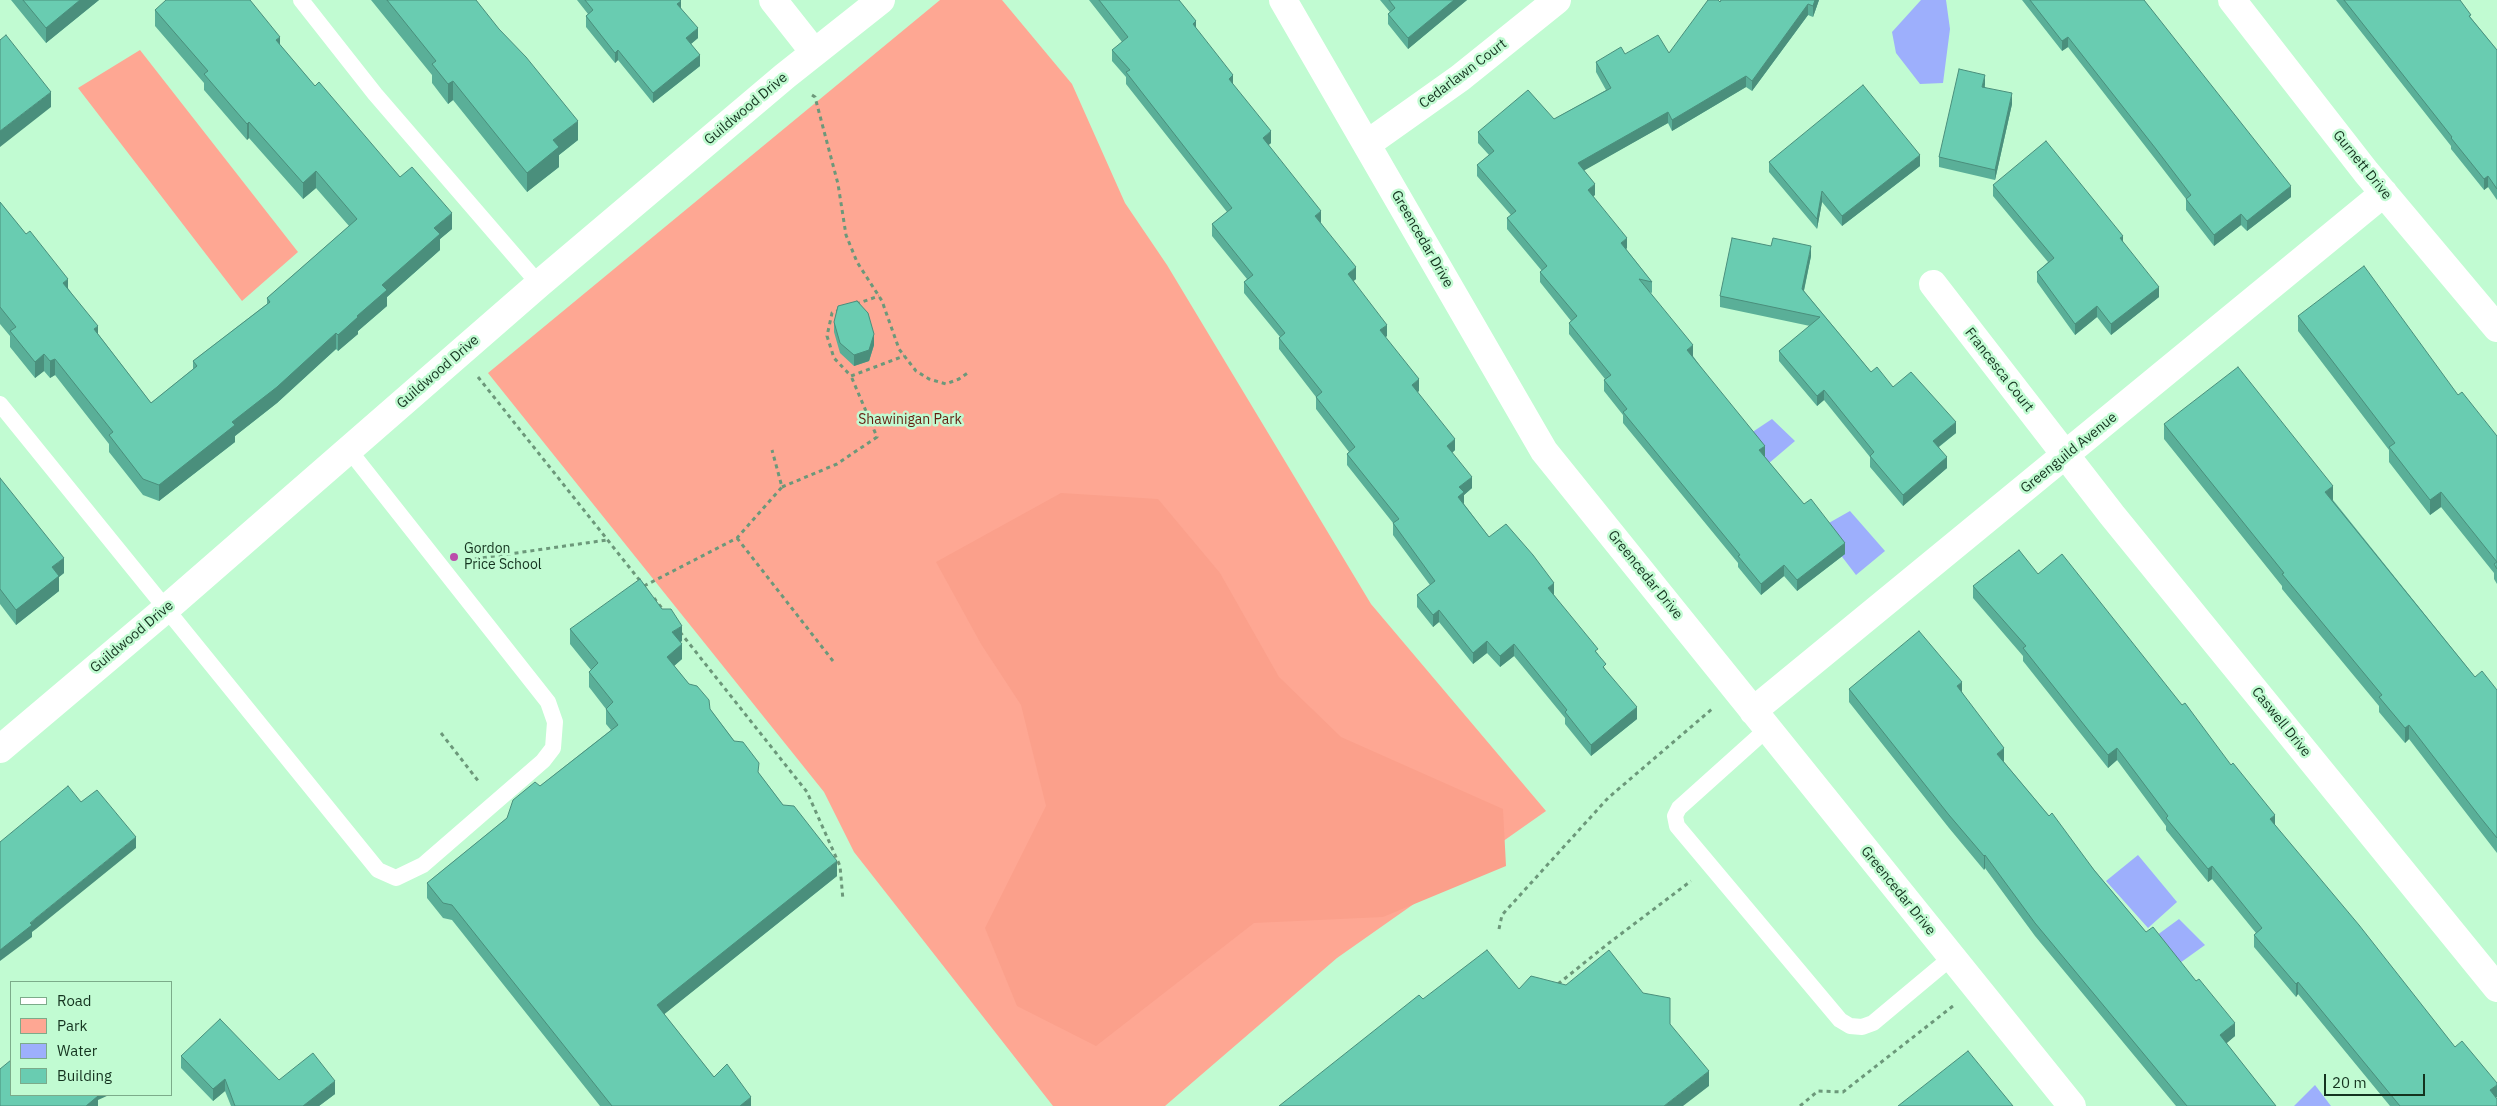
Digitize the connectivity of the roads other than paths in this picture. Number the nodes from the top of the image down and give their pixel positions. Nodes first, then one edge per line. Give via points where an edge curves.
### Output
1 (302, 0) edge
2 (773, 0) edge
3 (880, 0) edge
4 (1283, 0) edge
5 (1557, 0) edge
6 (2232, 0) edge
7 (814, 52) junction
8 (1367, 144) junction
9 (2384, 193) junction
10 (539, 284) junction
11 (1933, 284) dead end
12 (2497, 328) edge
13 (0, 404) edge
14 (349, 450) junction
15 (2066, 455) junction
16 (167, 608) junction
17 (1760, 720) junction
18 (0, 748) edge
19 (1952, 957) junction
20 (2497, 988) edge
21 (2072, 1106) edge

1 - 10 lane via 375,94
2 - 7 street
3 - 7 street, Guildwood Drive
4 - 8 street, Greencedar Drive
5 - 8 street, Cedarlawn Court via 1460,78
6 - 9 street, Gurnett Drive
7 - 10 street, Guildwood Drive
8 - 17 street, Greencedar Drive via 1544,451
9 - 12 street, Gurnett Drive
9 - 15 street, Greenguild Avenue
10 - 14 street, Guildwood Drive
11 - 15 street, Francesca Court
13 - 16 lane
14 - 16 street, Guildwood Drive
14 - 16 lane via 548,702 555,722 553,748 542,761 423,865 396,878 378,870
15 - 17 street, Greenguild Avenue
15 - 20 street, Caswell Drive
16 - 18 street, Guildwood Drive
17 - 19 street, Greencedar Drive
17 - 19 lane via 1679,808 1675,816 1677,826 1840,1020 1850,1026 1862,1028 1873,1023
19 - 21 street, Greencedar Drive

